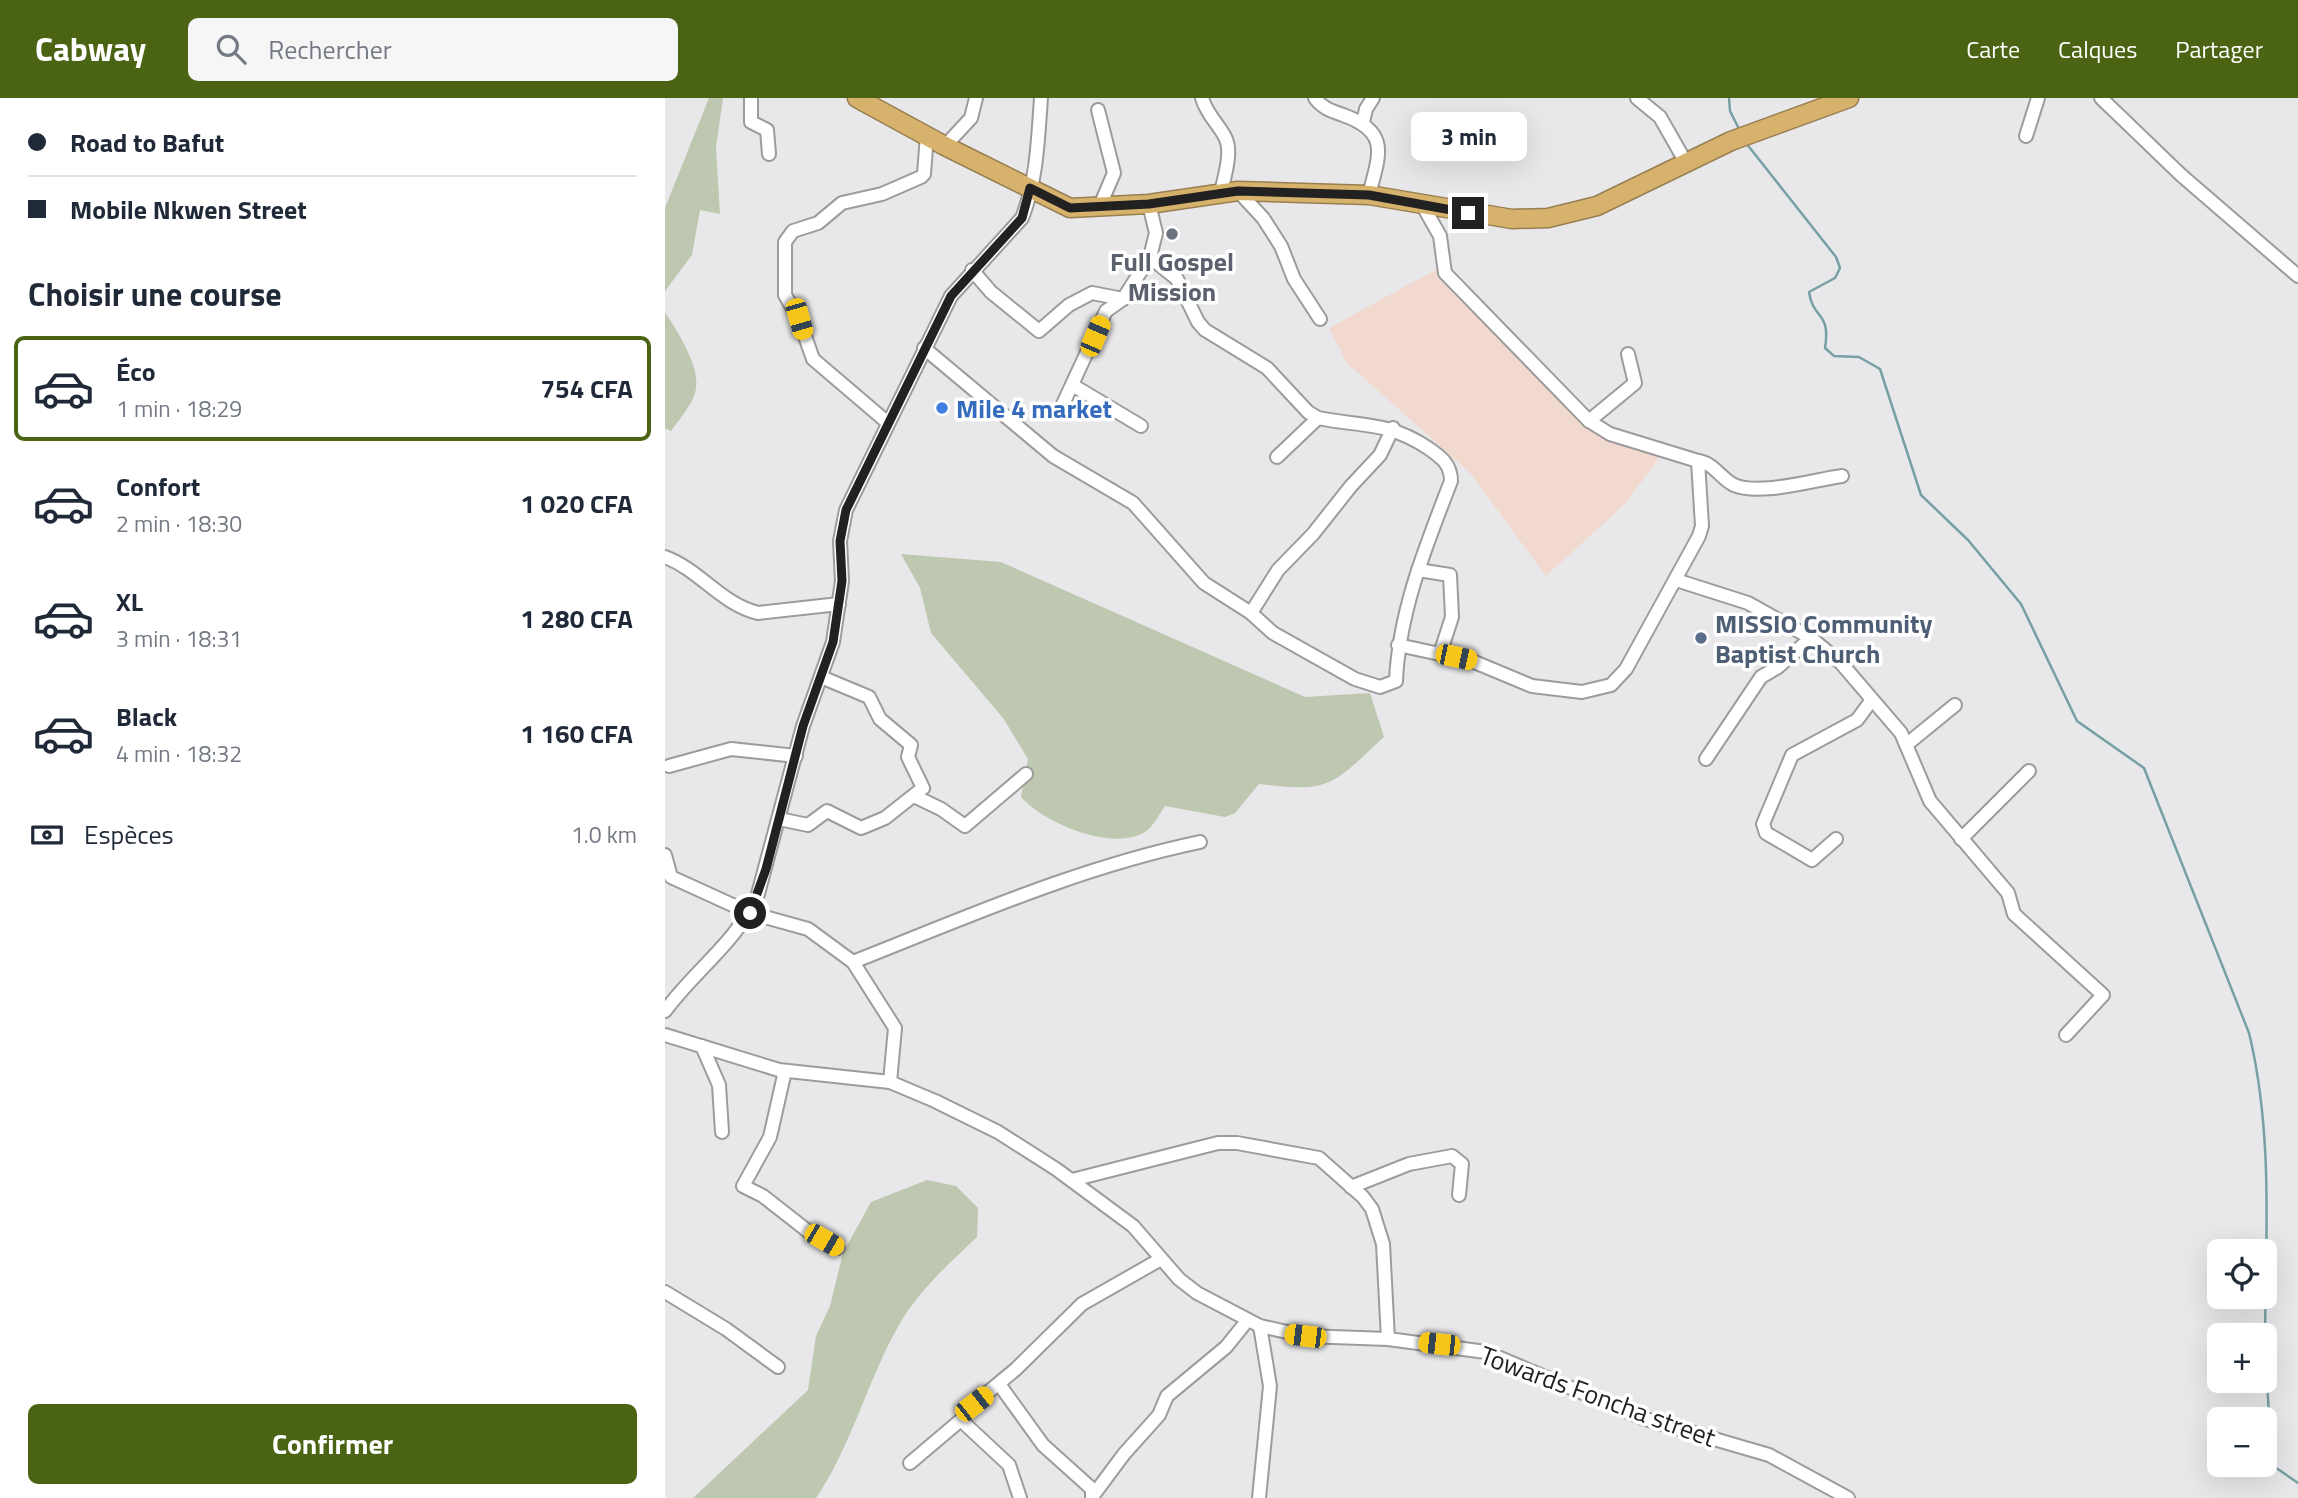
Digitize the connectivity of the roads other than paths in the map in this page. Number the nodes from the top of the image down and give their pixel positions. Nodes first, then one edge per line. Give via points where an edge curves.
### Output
1 (751, 98) edge
2 (857, 98) edge
3 (976, 98) edge
4 (1041, 98) edge
5 (1202, 98) edge
6 (1315, 98) edge
7 (1373, 98) edge
8 (1637, 98) edge
9 (1849, 98) edge
10 (2038, 98) edge
11 (2101, 98) edge
12 (1098, 110) dead end
13 (1363, 122) junction
14 (927, 135) junction
15 (2026, 136) dead end
16 (945, 146) junction
17 (769, 154) dead end
18 (1685, 161) junction
19 (1030, 188) junction
20 (1230, 192) junction
21 (1369, 195) junction
22 (1149, 204) junction
23 (1423, 206) junction
24 (1099, 208) junction
25 (1150, 257) junction
26 (972, 270) junction
27 (2298, 276) edge
28 (1123, 299) junction
29 (1320, 319) dead end
30 (924, 348) junction
31 (1628, 354) dead end
32 (1074, 387) junction
33 (1063, 404) dead end
34 (1318, 418) junction
35 (1589, 421) junction
36 (888, 423) junction
37 (1141, 426) dead end
38 (1393, 428) junction
39 (1277, 457) dead end
40 (1698, 461) junction
41 (1842, 476) dead end
42 (665, 557) edge
43 (1418, 570) junction
44 (1676, 580) junction
45 (839, 604) junction
46 (1251, 613) junction
47 (1811, 638) junction
48 (1398, 645) junction
49 (1440, 654) junction
50 (821, 677) junction
51 (1871, 701) junction
52 (1955, 705) dead end
53 (1906, 745) junction
54 (796, 756) junction
55 (1706, 759) dead end
56 (669, 766) dead end
57 (2029, 771) dead end
58 (1026, 774) dead end
59 (914, 796) junction
60 (779, 819) junction
61 (1836, 839) dead end
62 (1961, 839) junction
63 (1200, 842) dead end
64 (665, 855) edge
65 (750, 913) junction
66 (853, 962) junction
67 (665, 1011) edge
68 (665, 1024) edge
69 (2066, 1035) dead end
70 (669, 1036) edge
71 (702, 1046) junction
72 (785, 1071) junction
73 (890, 1082) junction
74 (722, 1132) dead end
75 (1072, 1180) junction
76 (1351, 1187) junction
77 (1459, 1195) dead end
78 (838, 1248) dead end
79 (1161, 1259) junction
80 (665, 1292) edge
81 (1247, 1321) junction
82 (1260, 1326) junction
83 (1388, 1339) junction
84 (778, 1367) dead end
85 (999, 1384) junction
86 (962, 1419) junction
87 (911, 1464) dead end
88 (1092, 1497) edge
89 (1020, 1498) edge
90 (1259, 1498) edge
91 (1848, 1498) edge

1 - 17 street via 751,122 767,130
2 - 14 highway
3 - 16 street via 971,118
4 - 19 street
5 - 20 street via 1208,116 1226,138
6 - 13 street via 1328,109
7 - 13 street
8 - 18 street via 1660,117
9 - 18 highway
10 - 15 street
11 - 27 street
12 - 24 street via 1114,173
13 - 21 street via 1380,152
14 - 16 highway
14 - 36 street via 921,177 882,194 842,203 818,223 793,231 785,242 785,295 813,359
16 - 19 highway
18 - 23 highway via 1573,214 1512,219
19 - 24 highway via 1070,208
19 - 26 street via 1022,218
20 - 21 highway
20 - 22 highway
20 - 29 street via 1263,218
21 - 23 highway
22 - 24 highway
22 - 25 street via 1156,233
23 - 35 street via 1440,236 1445,273
25 - 28 street
25 - 34 street via 1177,279 1205,330 1267,368
26 - 28 street via 1039,331 1069,305 1092,293
26 - 30 street via 951,296
28 - 32 street via 1106,311
30 - 36 street
30 - 46 street via 1053,456 1133,503 1204,583
31 - 35 street via 1635,383
32 - 33 street
32 - 37 street
34 - 38 street
34 - 39 street
35 - 40 street via 1610,434
36 - 45 street via 846,510
38 - 43 street via 1434,452 1451,471
38 - 46 street via 1380,455 1278,570
40 - 41 street via 1737,486 1776,489
40 - 44 street via 1702,526
42 - 45 street via 746,610 758,613
43 - 48 street
43 - 49 street via 1450,575 1452,617
44 - 47 street via 1730,595
44 - 49 street via 1619,679 1596,690 1532,686 1472,661
45 - 50 street
46 - 48 street via 1288,643 1346,675 1380,687 1396,681
47 - 51 street via 1841,663
47 - 55 street via 1761,677
48 - 49 street
50 - 54 street
50 - 59 street via 869,697 880,719 911,745 908,757 923,789
51 - 53 street
51 - 61 street via 1857,720 1793,755 1763,824 1766,833 1805,859 1816,858
52 - 53 street
53 - 62 street via 1925,793
54 - 56 street via 731,749
54 - 60 street
57 - 62 street
58 - 59 street via 965,826
59 - 60 street via 885,818 860,828 827,811 807,825
60 - 65 street
62 - 69 street via 2008,893 2014,914 2103,995
63 - 66 street via 1079,874
64 - 65 street via 671,877
65 - 66 street via 808,929
65 - 67 street
66 - 73 street via 895,1028
68 - 70 street
70 - 71 street, Towards Foncha street
71 - 72 street, Towards Foncha street
71 - 74 street via 719,1085
72 - 73 street, Towards Foncha street
72 - 78 street via 770,1137 743,1186
73 - 75 street, Towards Foncha street via 998,1132
75 - 76 street via 1218,1143 1237,1143 1319,1158
75 - 79 street, Towards Foncha street via 1133,1226
76 - 77 street via 1409,1164 1452,1156 1462,1164
76 - 83 street via 1372,1209 1383,1244
79 - 81 street, Towards Foncha street via 1197,1293
79 - 85 street via 1082,1304
80 - 84 street
81 - 82 street, Towards Foncha street
81 - 88 street via 1226,1348 1167,1396 1159,1415
82 - 83 street, Towards Foncha street via 1332,1338
82 - 90 street via 1271,1386
83 - 91 street, Towards Foncha street via 1486,1352 1642,1418 1769,1455
85 - 86 street via 964,1412
85 - 88 street via 1033,1433 1089,1485
86 - 87 street
86 - 89 street via 1009,1465

